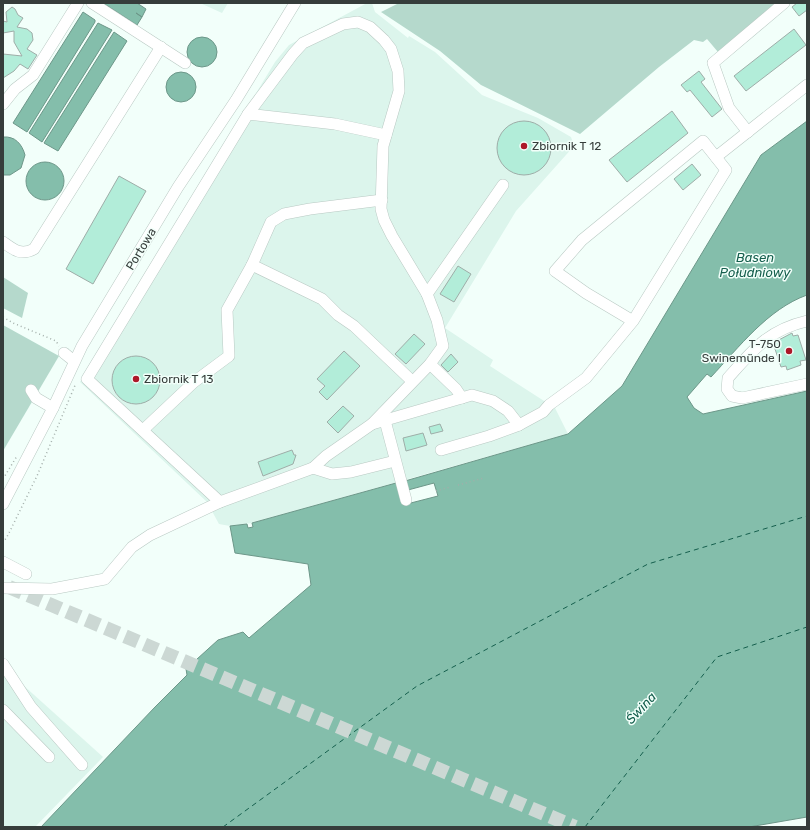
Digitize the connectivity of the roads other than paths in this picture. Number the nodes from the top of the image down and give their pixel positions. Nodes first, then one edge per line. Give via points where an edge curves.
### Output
1 (78, 3) edge
2 (92, 3) edge
3 (295, 3) edge
4 (784, 3) edge
5 (161, 47) junction
6 (185, 63) dead end
7 (807, 85) edge
8 (3, 104) edge
9 (248, 114) junction
10 (748, 132) junction
11 (386, 135) junction
12 (716, 157) junction
13 (503, 185) dead end
14 (382, 200) junction
15 (3, 242) edge
16 (252, 264) junction
17 (427, 294) junction
18 (807, 320) edge
19 (633, 321) junction
20 (64, 353) road end
21 (74, 361) junction
22 (430, 364) junction
23 (412, 381) junction
24 (807, 384) edge
25 (31, 390) dead end
26 (462, 398) junction
27 (54, 408) junction
28 (384, 416) junction
29 (519, 424) junction
30 (143, 430) junction
31 (441, 450) dead end
32 (395, 460) junction
33 (313, 468) junction
34 (406, 500) dead end
35 (220, 502) junction
36 (3, 504) edge
37 (3, 562) edge
38 (26, 574) dead end
39 (3, 588) edge
40 (3, 664) edge
41 (6, 680) edge
42 (3, 710) edge
43 (49, 757) dead end
44 (82, 765) dead end

1 - 8 street via 33,75 15,89
2 - 5 street
3 - 21 street, Portowa via 236,100 178,187
4 - 10 street via 713,63 729,108
5 - 6 street
5 - 15 street via 34,249 26,253 18,252
7 - 10 street
9 - 11 street via 335,124
9 - 11 street via 303,43 331,28 358,22 370,27 384,40 391,49 398,71 399,91
9 - 30 street via 87,379
10 - 12 street
11 - 14 street via 383,146
12 - 19 street via 726,170
12 - 19 street via 703,141 582,240 555,271
13 - 17 street
14 - 16 street via 310,209 277,218 271,222
14 - 17 street via 384,220
16 - 23 street via 322,299
16 - 30 street via 227,310 229,356 194,382
17 - 22 street via 443,346
18 - 24 street via 773,333 759,344 728,378 727,389 732,396 742,398
19 - 29 street via 586,378 543,412
20 - 21 street
21 - 27 street, Portowa
22 - 23 street
22 - 26 street
23 - 28 street
25 - 27 street via 36,398
26 - 28 street
26 - 29 street via 472,395 493,401 508,411
27 - 36 street, Portowa
28 - 32 street
28 - 33 street
29 - 31 street
30 - 35 street
32 - 33 street via 351,472 332,474
32 - 34 street
33 - 35 street
35 - 39 street via 150,535 132,547 105,579 52,589
37 - 38 street
40 - 41 street
41 - 44 street
42 - 43 street

